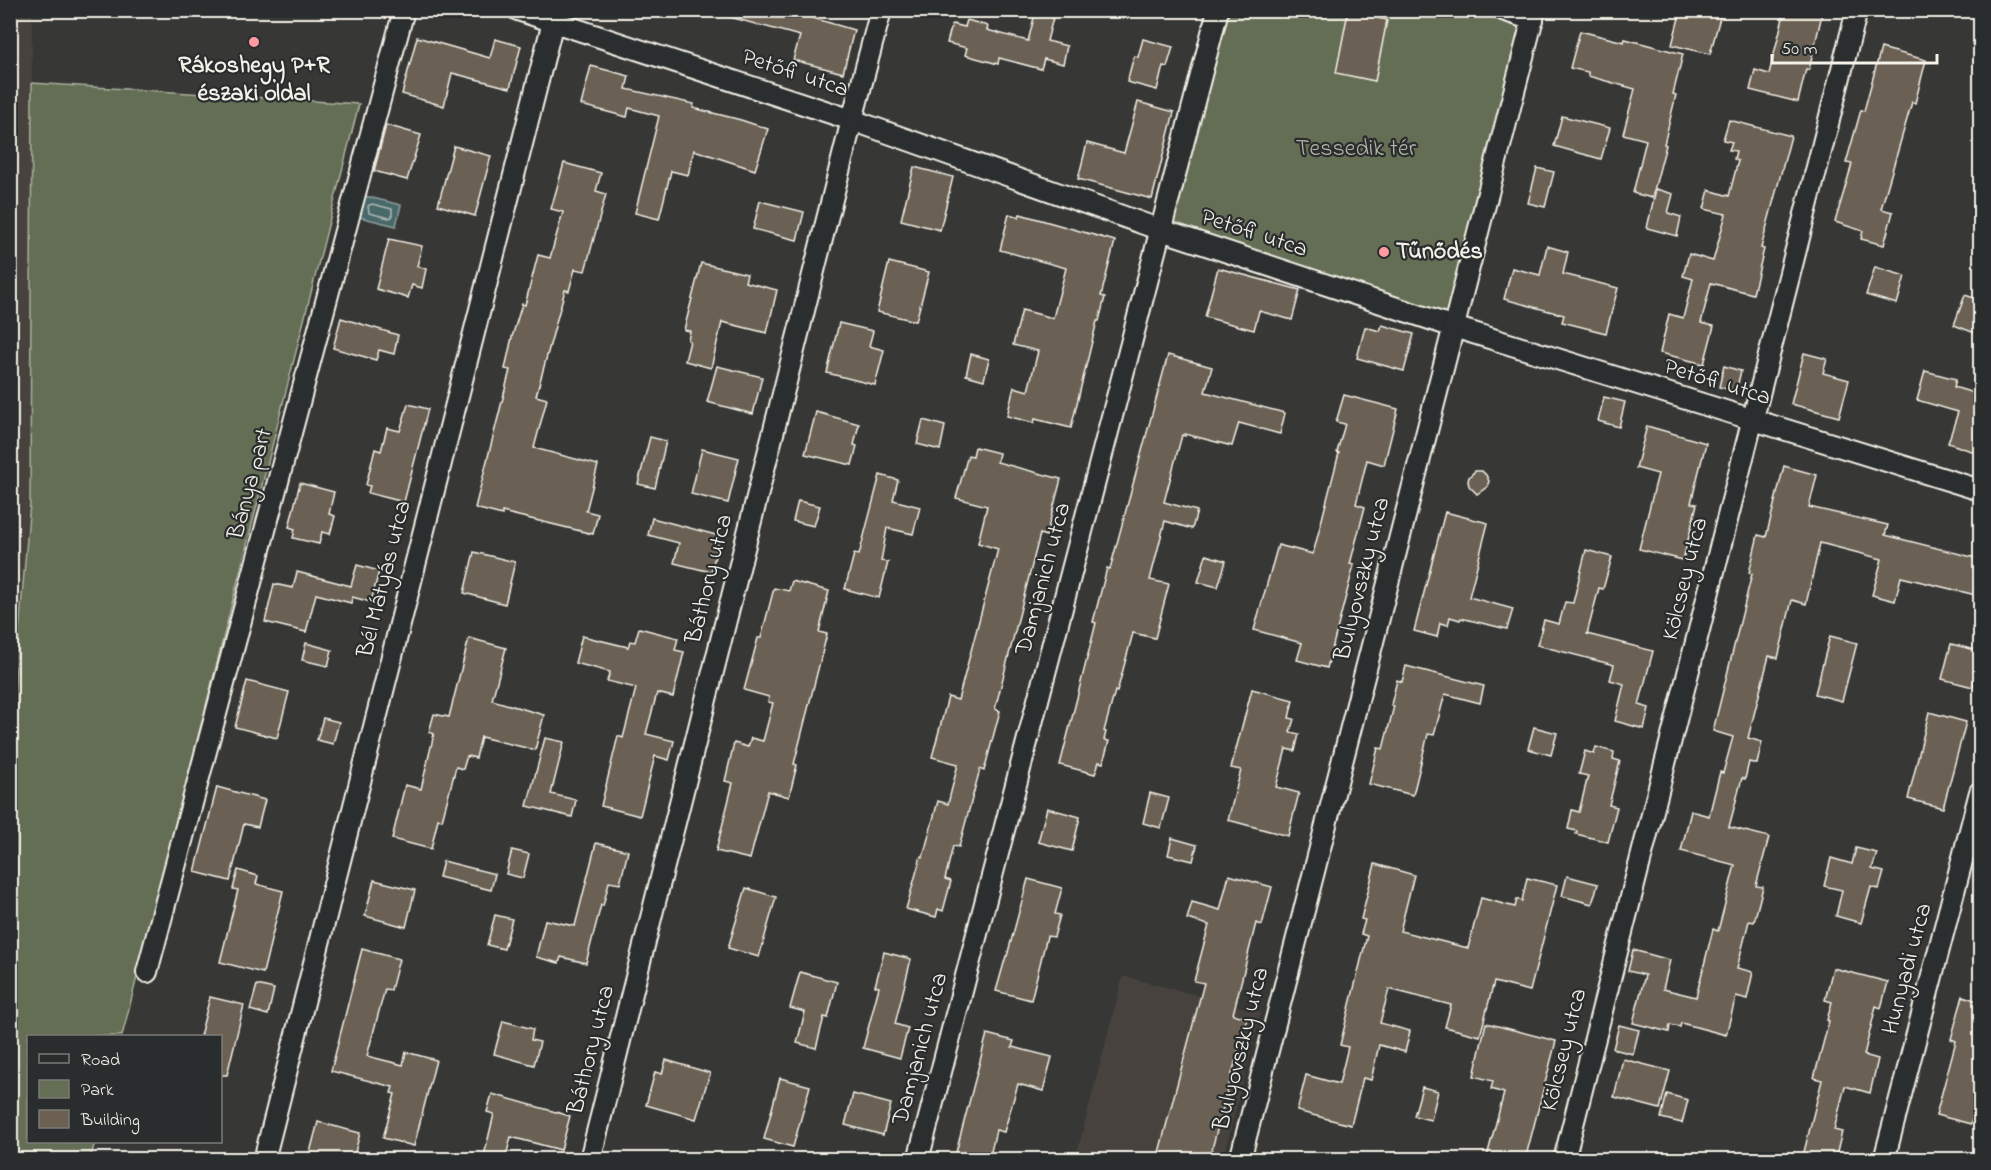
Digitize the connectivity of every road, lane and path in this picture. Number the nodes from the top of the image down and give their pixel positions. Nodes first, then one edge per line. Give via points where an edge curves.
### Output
1 (404, 10) edge
2 (518, 10) edge
3 (881, 10) edge
4 (1218, 10) edge
5 (1503, 10) edge
6 (1857, 10) edge
7 (1534, 15) edge
8 (554, 16) edge
9 (852, 120) junction
10 (1161, 230) junction
11 (1454, 327) junction
12 (1752, 420) junction
13 (1980, 490) edge
14 (1980, 792) edge
15 (147, 972) dead end
16 (264, 1160) edge
17 (590, 1160) edge
18 (918, 1160) edge
19 (1240, 1160) edge
20 (1563, 1160) edge
21 (1884, 1160) edge

1 - 15 street, Bánya part
2 - 8 street, Petőfi utca
3 - 9 street, Báthory utca
4 - 10 street, Damjanich utca
5 - 7 street
6 - 12 street, Kölcsey utca
7 - 11 street, Bulyovszky utca
8 - 9 street, Petőfi utca
8 - 16 street, Bél Mátyás utca
9 - 10 street, Petőfi utca
9 - 17 street, Báthory utca
10 - 11 street, Petőfi utca
10 - 18 street, Damjanich utca
11 - 12 street, Petőfi utca
11 - 19 street, Bulyovszky utca
12 - 13 street, Petőfi utca
12 - 20 street, Kölcsey utca
14 - 21 street, Hunyadi utca

